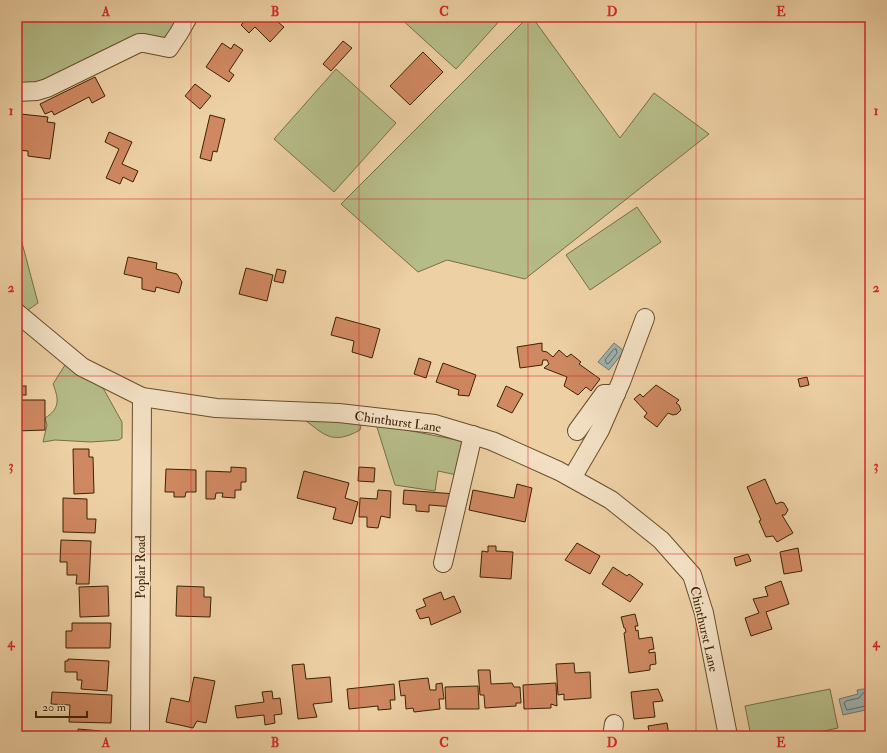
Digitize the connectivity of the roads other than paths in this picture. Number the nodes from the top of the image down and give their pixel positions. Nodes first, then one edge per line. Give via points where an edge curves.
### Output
1 (188, 17) edge
2 (17, 92) edge
3 (17, 313) edge
4 (645, 318) dead end
5 (616, 394) junction
6 (142, 397) junction
7 (577, 431) dead end
8 (473, 435) junction
9 (572, 478) junction
10 (443, 563) dead end
11 (140, 736) edge
12 (728, 736) edge

1 - 2 street via 169,48 139,43 47,88
3 - 6 street, Chinthurst Lane via 82,367
4 - 5 street
5 - 7 street via 604,394
5 - 9 street via 600,430
6 - 8 street, Chinthurst Lane via 216,408 368,416 434,424
6 - 11 street, Poplar Road
8 - 9 street, Chinthurst Lane via 492,441
8 - 10 street
9 - 12 street, Chinthurst Lane via 611,500 661,540 692,575 704,613

